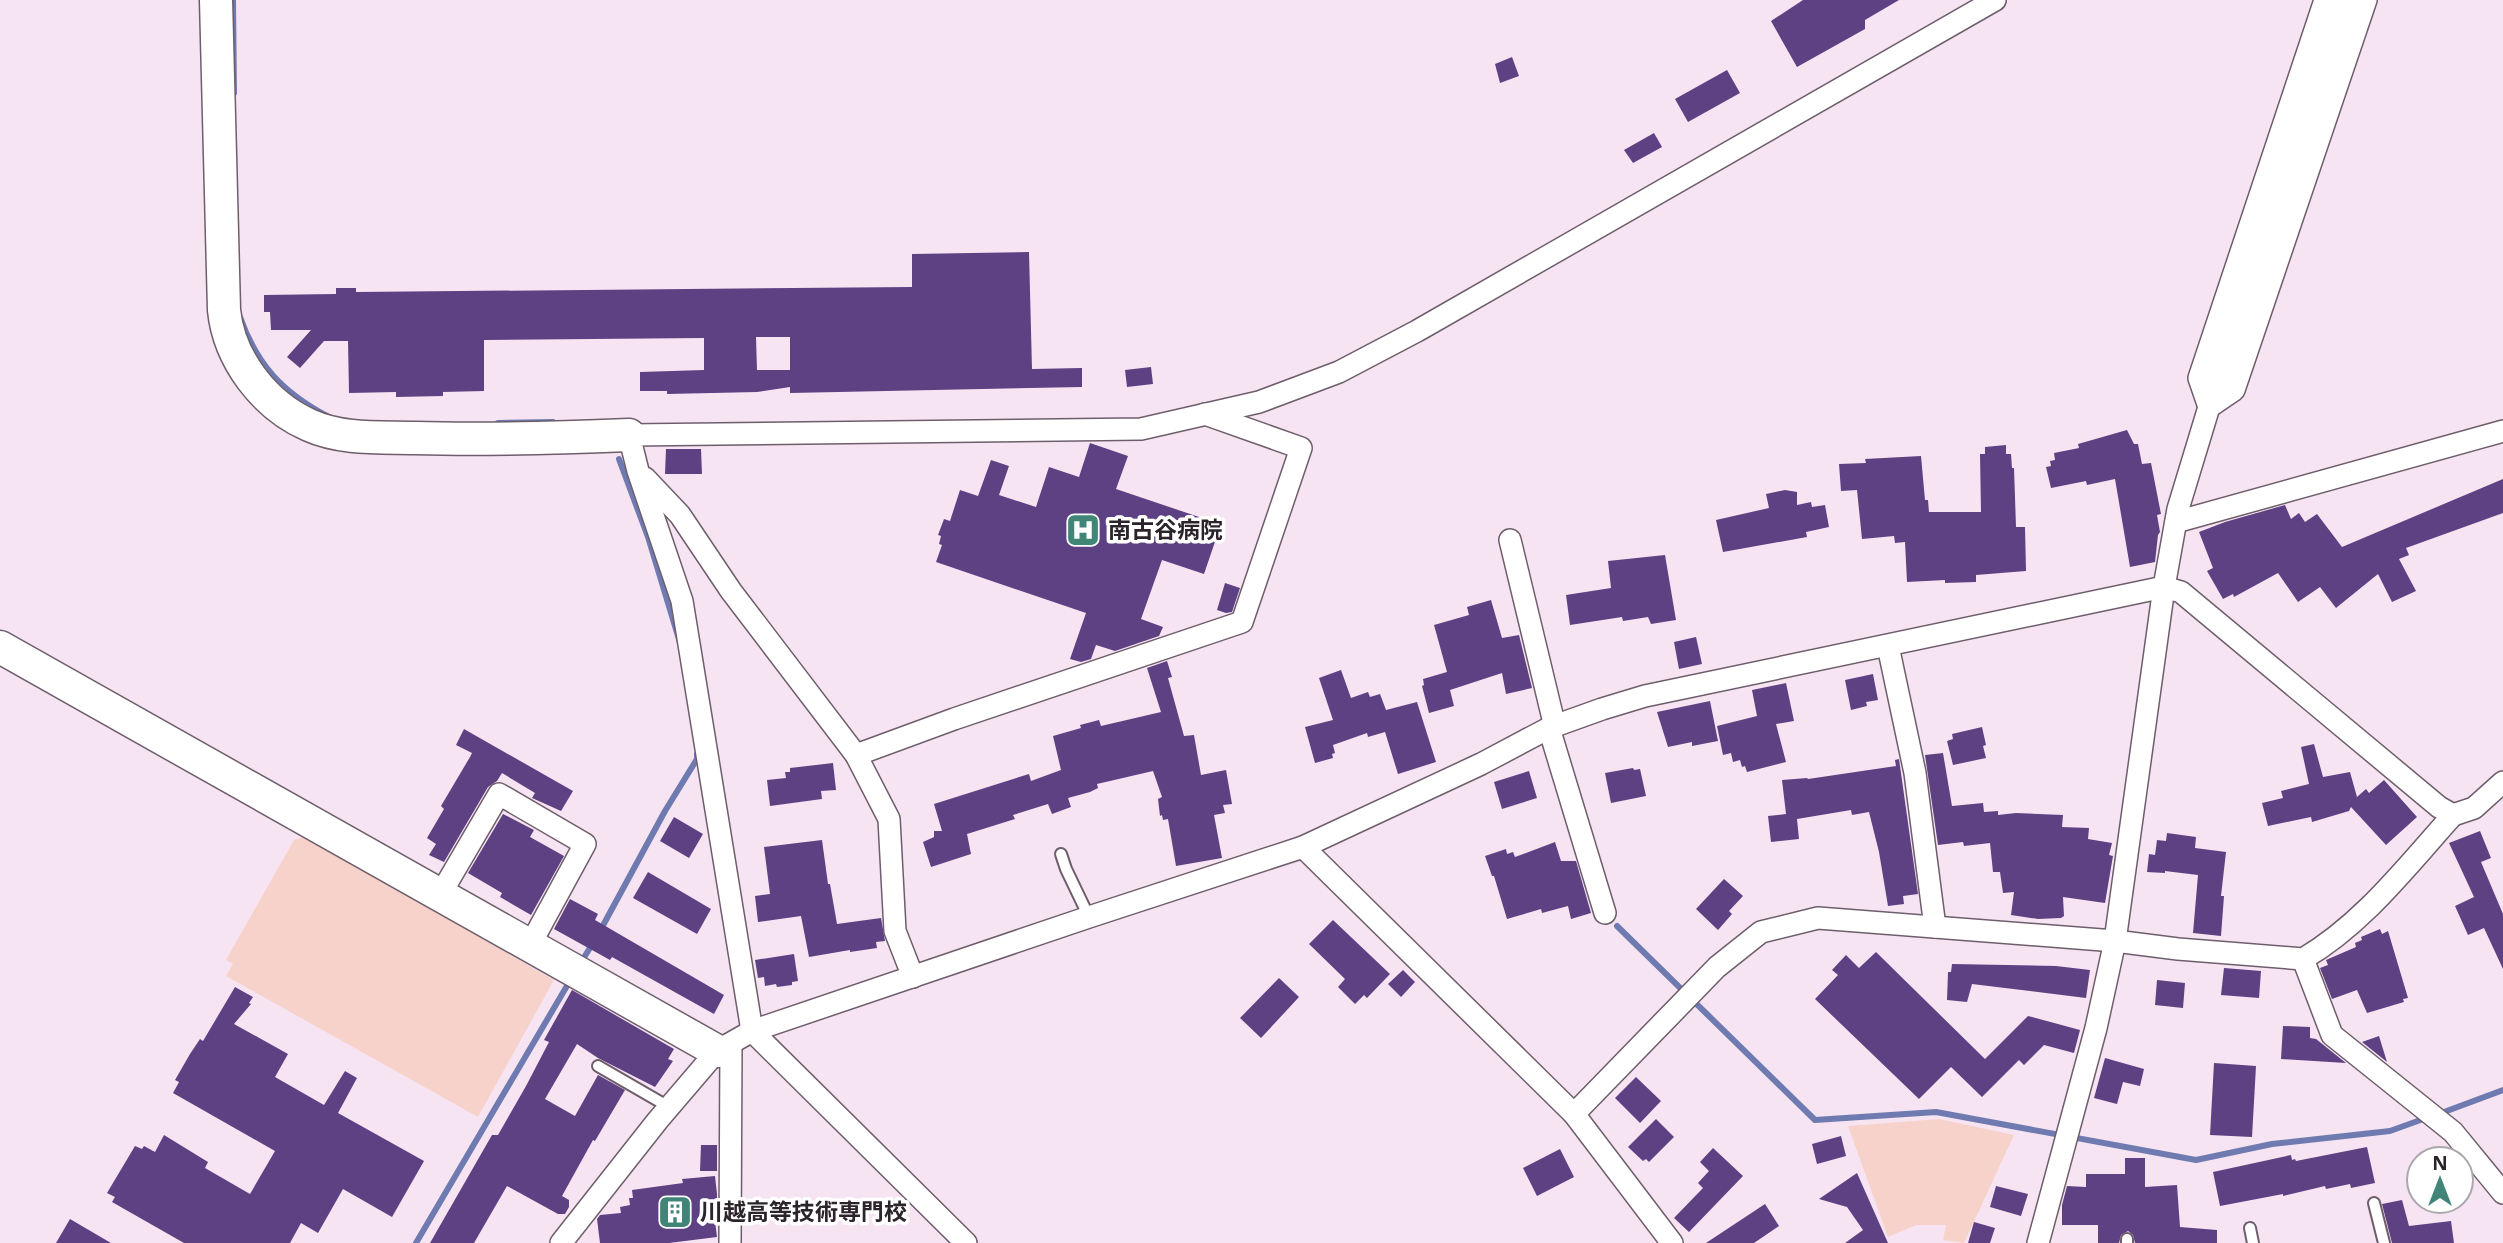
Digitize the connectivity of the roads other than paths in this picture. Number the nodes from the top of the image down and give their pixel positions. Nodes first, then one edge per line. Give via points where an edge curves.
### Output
1 (216, 0) edge
2 (1995, 0) edge
3 (2325, 0) edge
4 (2345, 0) edge
5 (2366, 0) edge
6 (2209, 407) junction
7 (1205, 414) junction
8 (2503, 430) edge
9 (629, 435) junction
10 (638, 471) junction
11 (2176, 522) junction
12 (1510, 540) dead end
13 (2164, 587) junction
14 (0, 646) edge
15 (1888, 646) junction
16 (1552, 728) junction
17 (856, 755) junction
18 (2503, 782) edge
19 (2453, 815) junction
20 (1303, 847) junction
21 (1061, 855) dead end
22 (440, 895) junction
23 (1605, 913) dead end
24 (1089, 917) junction
25 (1935, 928) junction
26 (2115, 941) junction
27 (530, 945) junction
28 (2302, 959) junction
29 (913, 977) junction
30 (752, 1031) junction
31 (724, 1048) junction
32 (598, 1066) dead end
33 (669, 1107) junction
34 (1574, 1114) junction
35 (2503, 1192) edge
36 (2374, 1203) dead end
37 (2249, 1228) dead end
38 (561, 1243) edge
39 (730, 1243) edge
40 (966, 1243) edge
41 (1672, 1243) edge
42 (2038, 1243) edge
43 (2253, 1243) edge
44 (2384, 1243) edge

1 - 9 street via 223,310 230,338 254,381 290,415 340,435 474,439
2 - 7 street via 1339,372 1259,402
3 - 6 street via 2199,378
4 - 6 street
5 - 6 street via 2234,390
6 - 11 street
7 - 9 street via 1141,429
7 - 17 street via 1301,448 1242,622
8 - 11 street
9 - 10 street
10 - 17 street via 680,515 731,591
10 - 30 street via 682,601
11 - 13 street
12 - 16 street
13 - 15 street
13 - 19 street via 2181,592
13 - 26 street
14 - 22 street
15 - 16 street via 1645,696
15 - 25 street via 1915,773
16 - 20 street
16 - 23 street
17 - 29 street via 889,818 895,931
18 - 19 street via 2474,807
19 - 28 street via 2368,908
20 - 24 street
20 - 34 street
21 - 24 lane
22 - 27 street
22 - 27 street via 499,794 585,844
24 - 29 street
25 - 26 street
25 - 34 street via 1818,918 1760,932 1717,967
26 - 28 street
26 - 42 street
27 - 31 street
28 - 35 street via 2332,1035 2453,1132
29 - 30 street
30 - 31 street
30 - 40 street
31 - 33 street
31 - 39 street
32 - 33 lane
33 - 38 street
34 - 41 street
36 - 44 lane
37 - 43 lane

